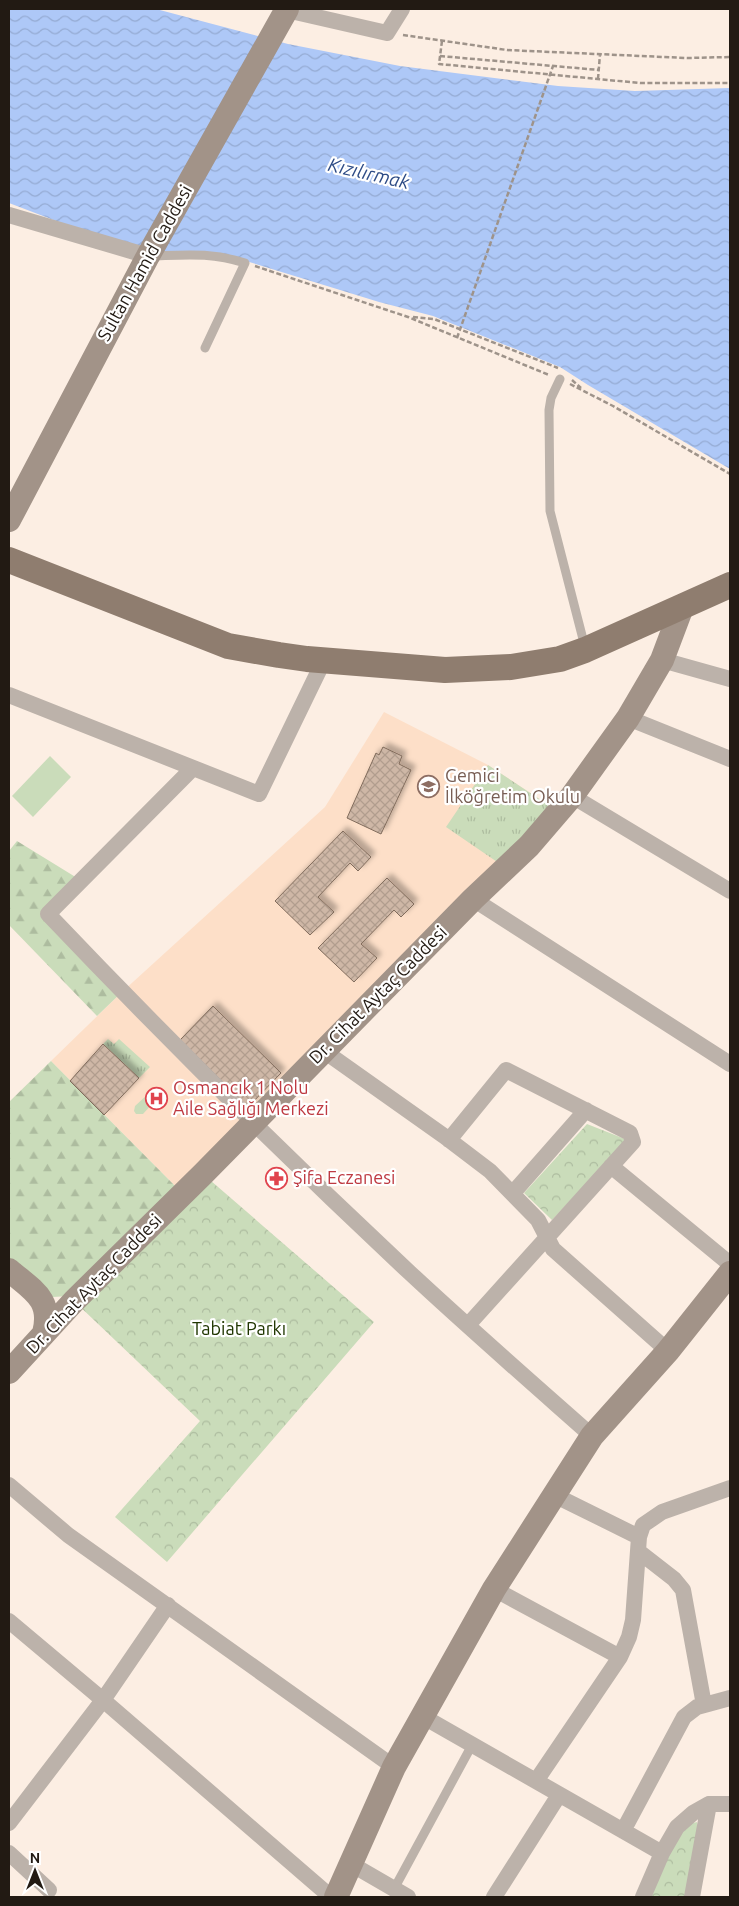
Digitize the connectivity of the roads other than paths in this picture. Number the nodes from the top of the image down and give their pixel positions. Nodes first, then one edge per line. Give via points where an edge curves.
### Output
1 (285, 9) edge
2 (402, 9) edge
3 (9, 215) edge
4 (148, 256) junction
5 (205, 348) dead end
6 (563, 377) road end
7 (9, 520) edge
8 (9, 560) edge
9 (730, 585) edge
10 (682, 607) junction
11 (585, 650) junction
12 (324, 660) junction
13 (662, 660) junction
14 (730, 679) edge
15 (9, 695) edge
16 (628, 718) junction
17 (730, 759) edge
18 (192, 769) junction
19 (572, 796) junction
20 (730, 891) edge
21 (473, 899) junction
22 (324, 1051) junction
23 (730, 1064) edge
24 (586, 1110) junction
25 (253, 1123) junction
26 (449, 1140) junction
27 (611, 1166) junction
28 (513, 1194) junction
29 (547, 1237) junction
30 (730, 1264) edge
31 (9, 1270) edge
32 (730, 1273) edge
33 (86, 1288) junction
34 (38, 1296) junction
35 (468, 1325) junction
36 (44, 1333) junction
37 (668, 1351) junction
38 (9, 1372) edge
39 (592, 1436) junction
40 (9, 1485) edge
41 (730, 1488) edge
42 (554, 1495) junction
43 (638, 1544) junction
44 (494, 1589) junction
45 (168, 1605) junction
46 (9, 1621) edge
47 (620, 1657) junction
48 (730, 1698) edge
49 (103, 1700) junction
50 (704, 1705) junction
51 (422, 1716) junction
52 (472, 1745) junction
53 (394, 1767) junction
54 (536, 1781) junction
55 (559, 1795) junction
56 (709, 1804) junction
57 (730, 1804) edge
58 (9, 1823) edge
59 (623, 1830) junction
60 (9, 1853) edge
61 (662, 1853) junction
62 (351, 1864) junction
63 (49, 1890) dead end
64 (401, 1893) edge
65 (331, 1897) edge
66 (336, 1897) edge
67 (494, 1897) edge
68 (643, 1897) edge
69 (692, 1897) edge

1 - 2 street via 387,33
1 - 4 street, Sultan Hamid Caddesi
3 - 4 street
4 - 5 lane via 207,254 245,263
4 - 7 street, Sultan Hamid Caddesi
6 - 11 lane via 551,398 549,410 550,511
8 - 12 main road via 228,646
9 - 10 main road
10 - 11 main road
10 - 13 street, Dr. Cihat Aytaç Caddesi
11 - 12 main road via 560,659 483,670
12 - 18 street via 260,794
13 - 14 street
13 - 16 street, Dr. Cihat Aytaç Caddesi
15 - 18 street
16 - 17 street
16 - 19 street, Dr. Cihat Aytaç Caddesi
18 - 25 street via 48,914
19 - 20 street
19 - 21 street, Dr. Cihat Aytaç Caddesi via 529,846
21 - 22 street, Dr. Cihat Aytaç Caddesi
21 - 23 street
22 - 25 street, Dr. Cihat Aytaç Caddesi
22 - 26 street
24 - 26 street via 506,1070
24 - 27 street via 630,1133 633,1142
24 - 28 street
25 - 33 street, Dr. Cihat Aytaç Caddesi
25 - 35 street
26 - 28 street
27 - 29 street
27 - 30 street
28 - 29 street via 538,1220
29 - 35 street
29 - 37 street via 553,1249
31 - 34 street
32 - 37 street
33 - 34 street via 69,1296
33 - 36 street, Dr. Cihat Aytaç Caddesi
34 - 36 street via 47,1312
35 - 39 street
36 - 38 street, Dr. Cihat Aytaç Caddesi
37 - 39 street
39 - 42 street
40 - 45 street via 68,1535
41 - 43 street via 662,1512 643,1525
42 - 43 street
42 - 44 street
43 - 47 street via 633,1620
43 - 50 street via 683,1590
44 - 47 street
44 - 51 street
45 - 49 street
45 - 53 street
46 - 49 street
47 - 54 street
48 - 50 street
49 - 58 street
49 - 65 street
50 - 59 street via 684,1717
51 - 52 street
51 - 53 street
52 - 54 street
52 - 64 lane
53 - 62 street
54 - 55 street
55 - 59 street
55 - 67 street
56 - 57 street
56 - 61 street via 677,1827
56 - 69 street
59 - 61 street
60 - 63 street
61 - 68 street
62 - 64 street
62 - 66 street

